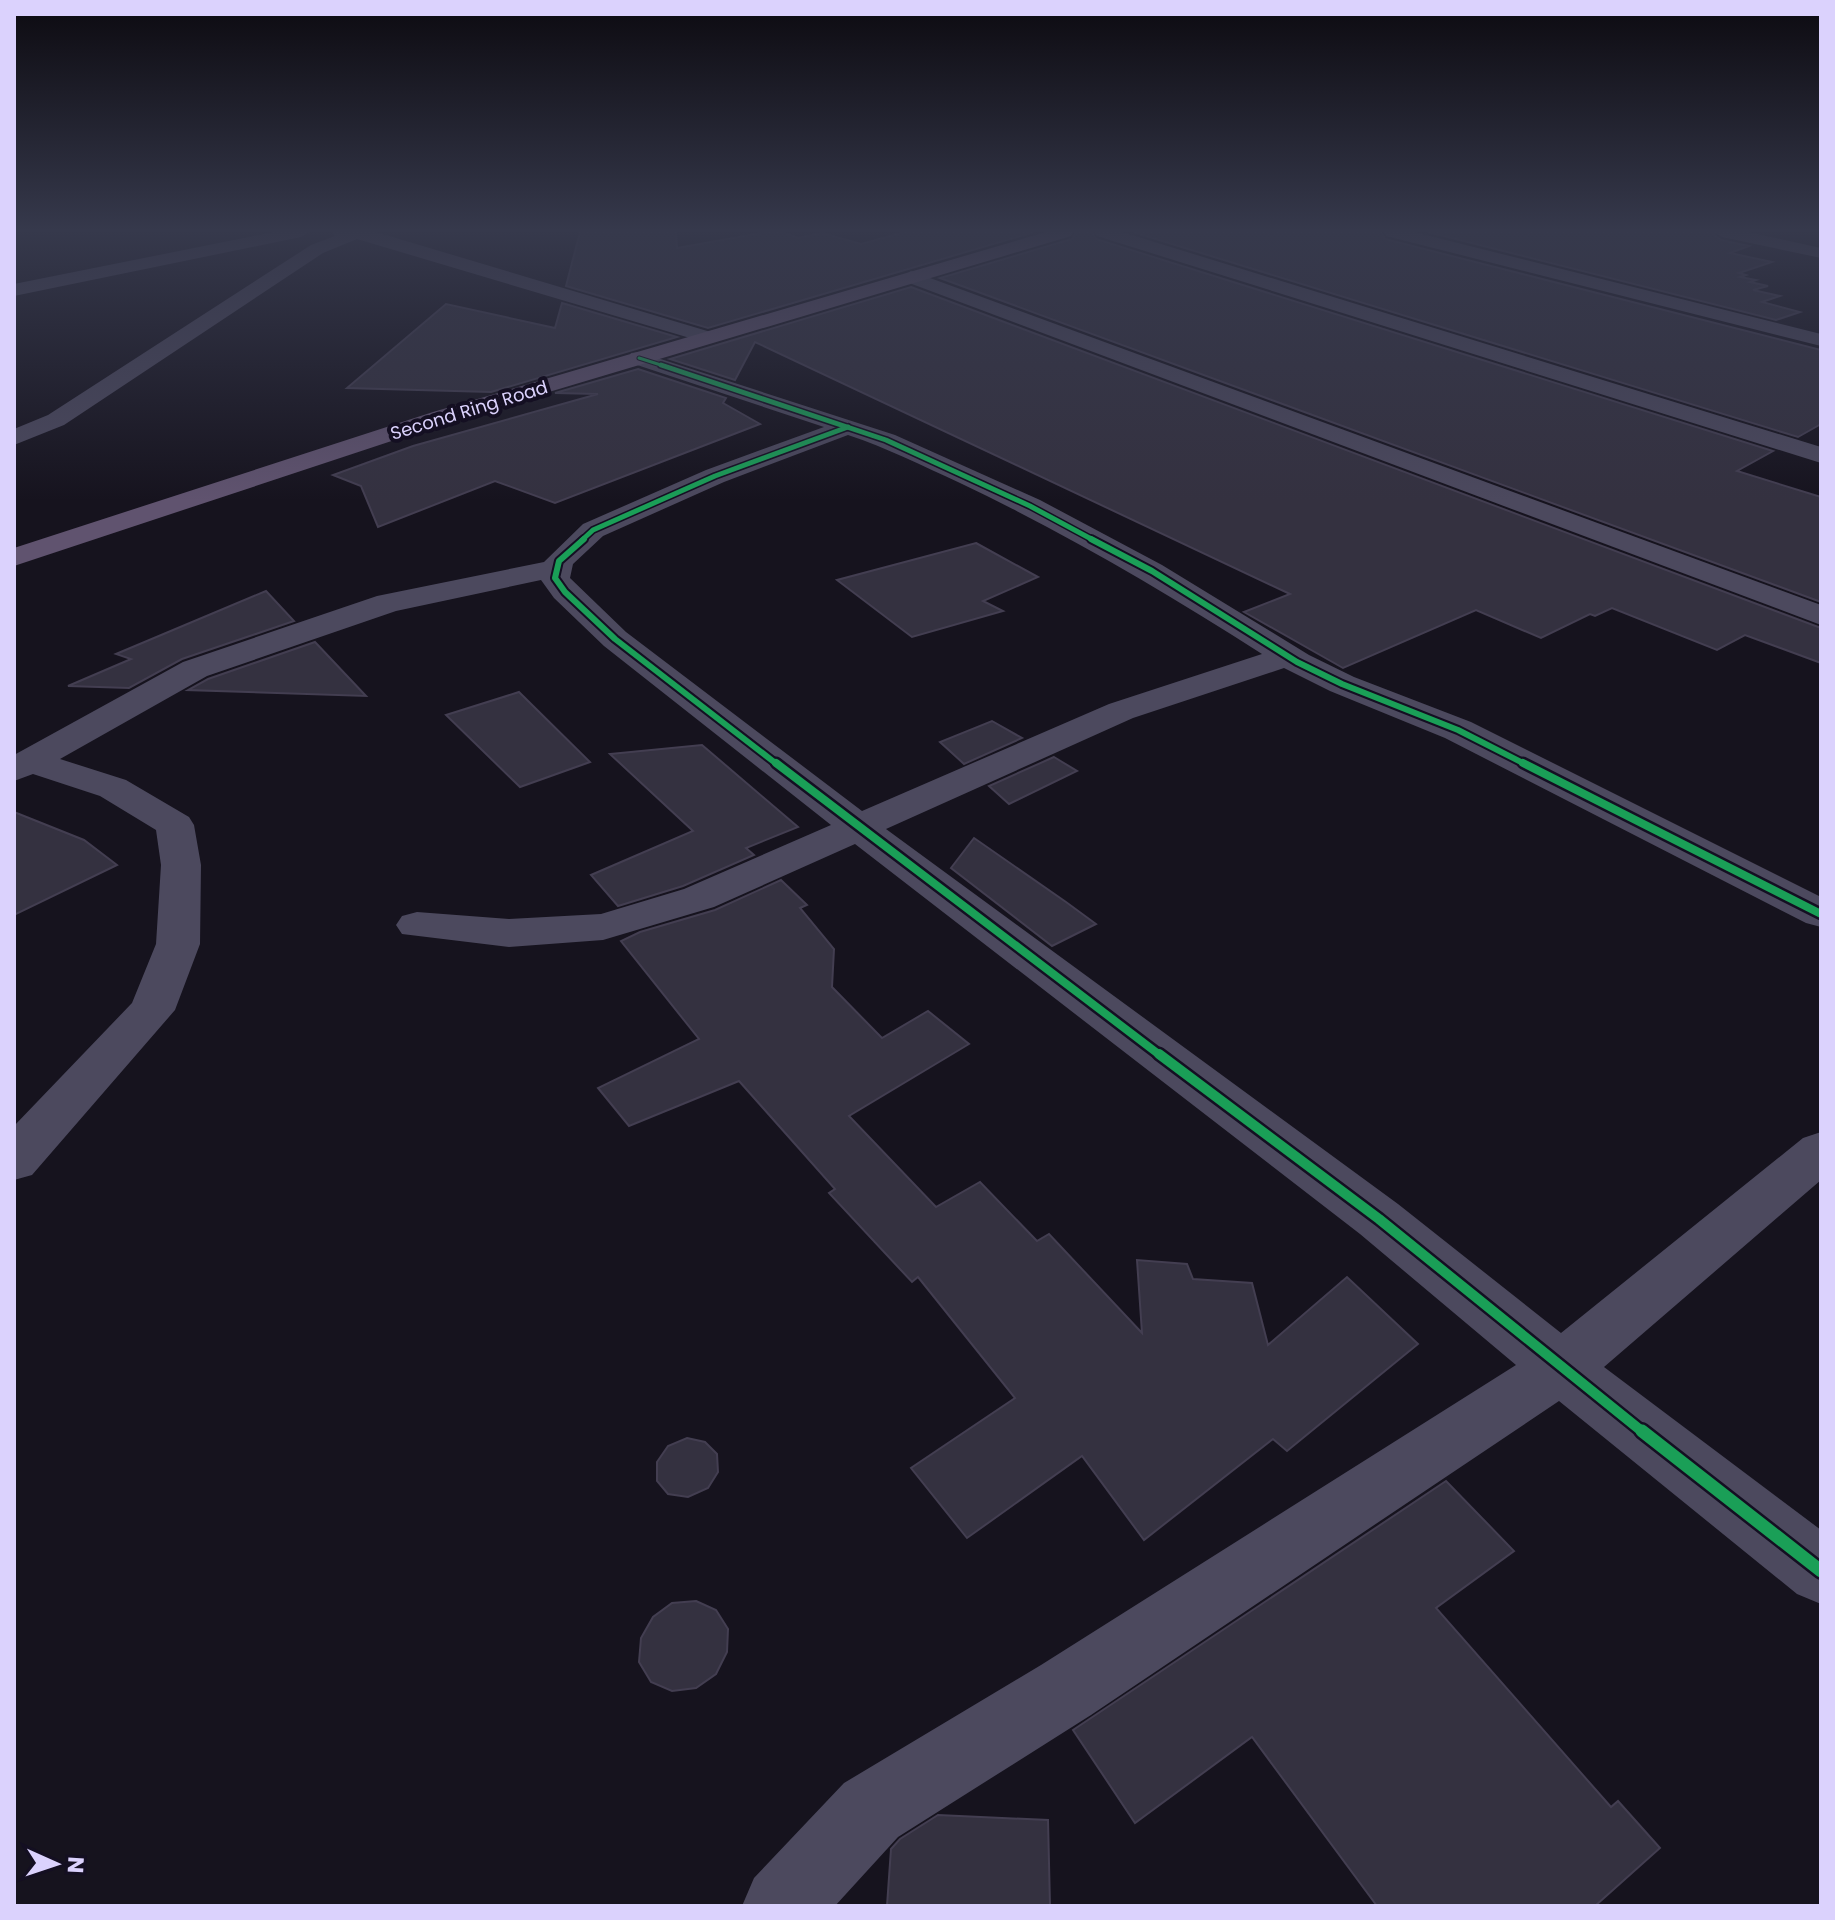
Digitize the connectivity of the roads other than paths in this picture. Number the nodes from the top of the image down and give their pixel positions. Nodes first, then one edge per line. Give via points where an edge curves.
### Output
1 (206, 322) edge
2 (655, 322) edge
3 (759, 322) edge
4 (1031, 322) edge
5 (1391, 322) edge
6 (1748, 322) edge
7 (707, 337) junction
8 (1821, 340) edge
9 (639, 358) junction
10 (848, 427) junction
11 (14, 438) edge
12 (1821, 455) edge
13 (14, 557) edge
14 (556, 568) junction
15 (1821, 616) edge
16 (1288, 656) junction
17 (23, 766) edge
18 (858, 825) junction
19 (1821, 914) edge
20 (417, 925) dead end
21 (1821, 1151) edge
22 (14, 1161) edge
23 (1561, 1368) junction
24 (1821, 1571) edge
25 (782, 1906) edge

1 - 11 street via 56,420
2 - 7 street
3 - 7 main road, Second Ring Road
4 - 15 street
5 - 12 street
6 - 8 street
7 - 9 main road, Second Ring Road
9 - 10 street
9 - 13 main road, Second Ring Road
10 - 14 street via 715,476 593,530
10 - 16 street via 1030,506 1152,571
14 - 17 street via 388,603 195,669
14 - 18 street via 555,578 565,592 615,639
16 - 18 street via 1121,711
16 - 19 street via 1342,684 1458,730
17 - 22 street via 113,788 175,825 181,865 178,944 152,1010
18 - 20 street via 699,898 603,927 509,933
18 - 23 street via 1379,1219
21 - 23 street
23 - 24 street
23 - 25 street via 1066,1690 871,1810

